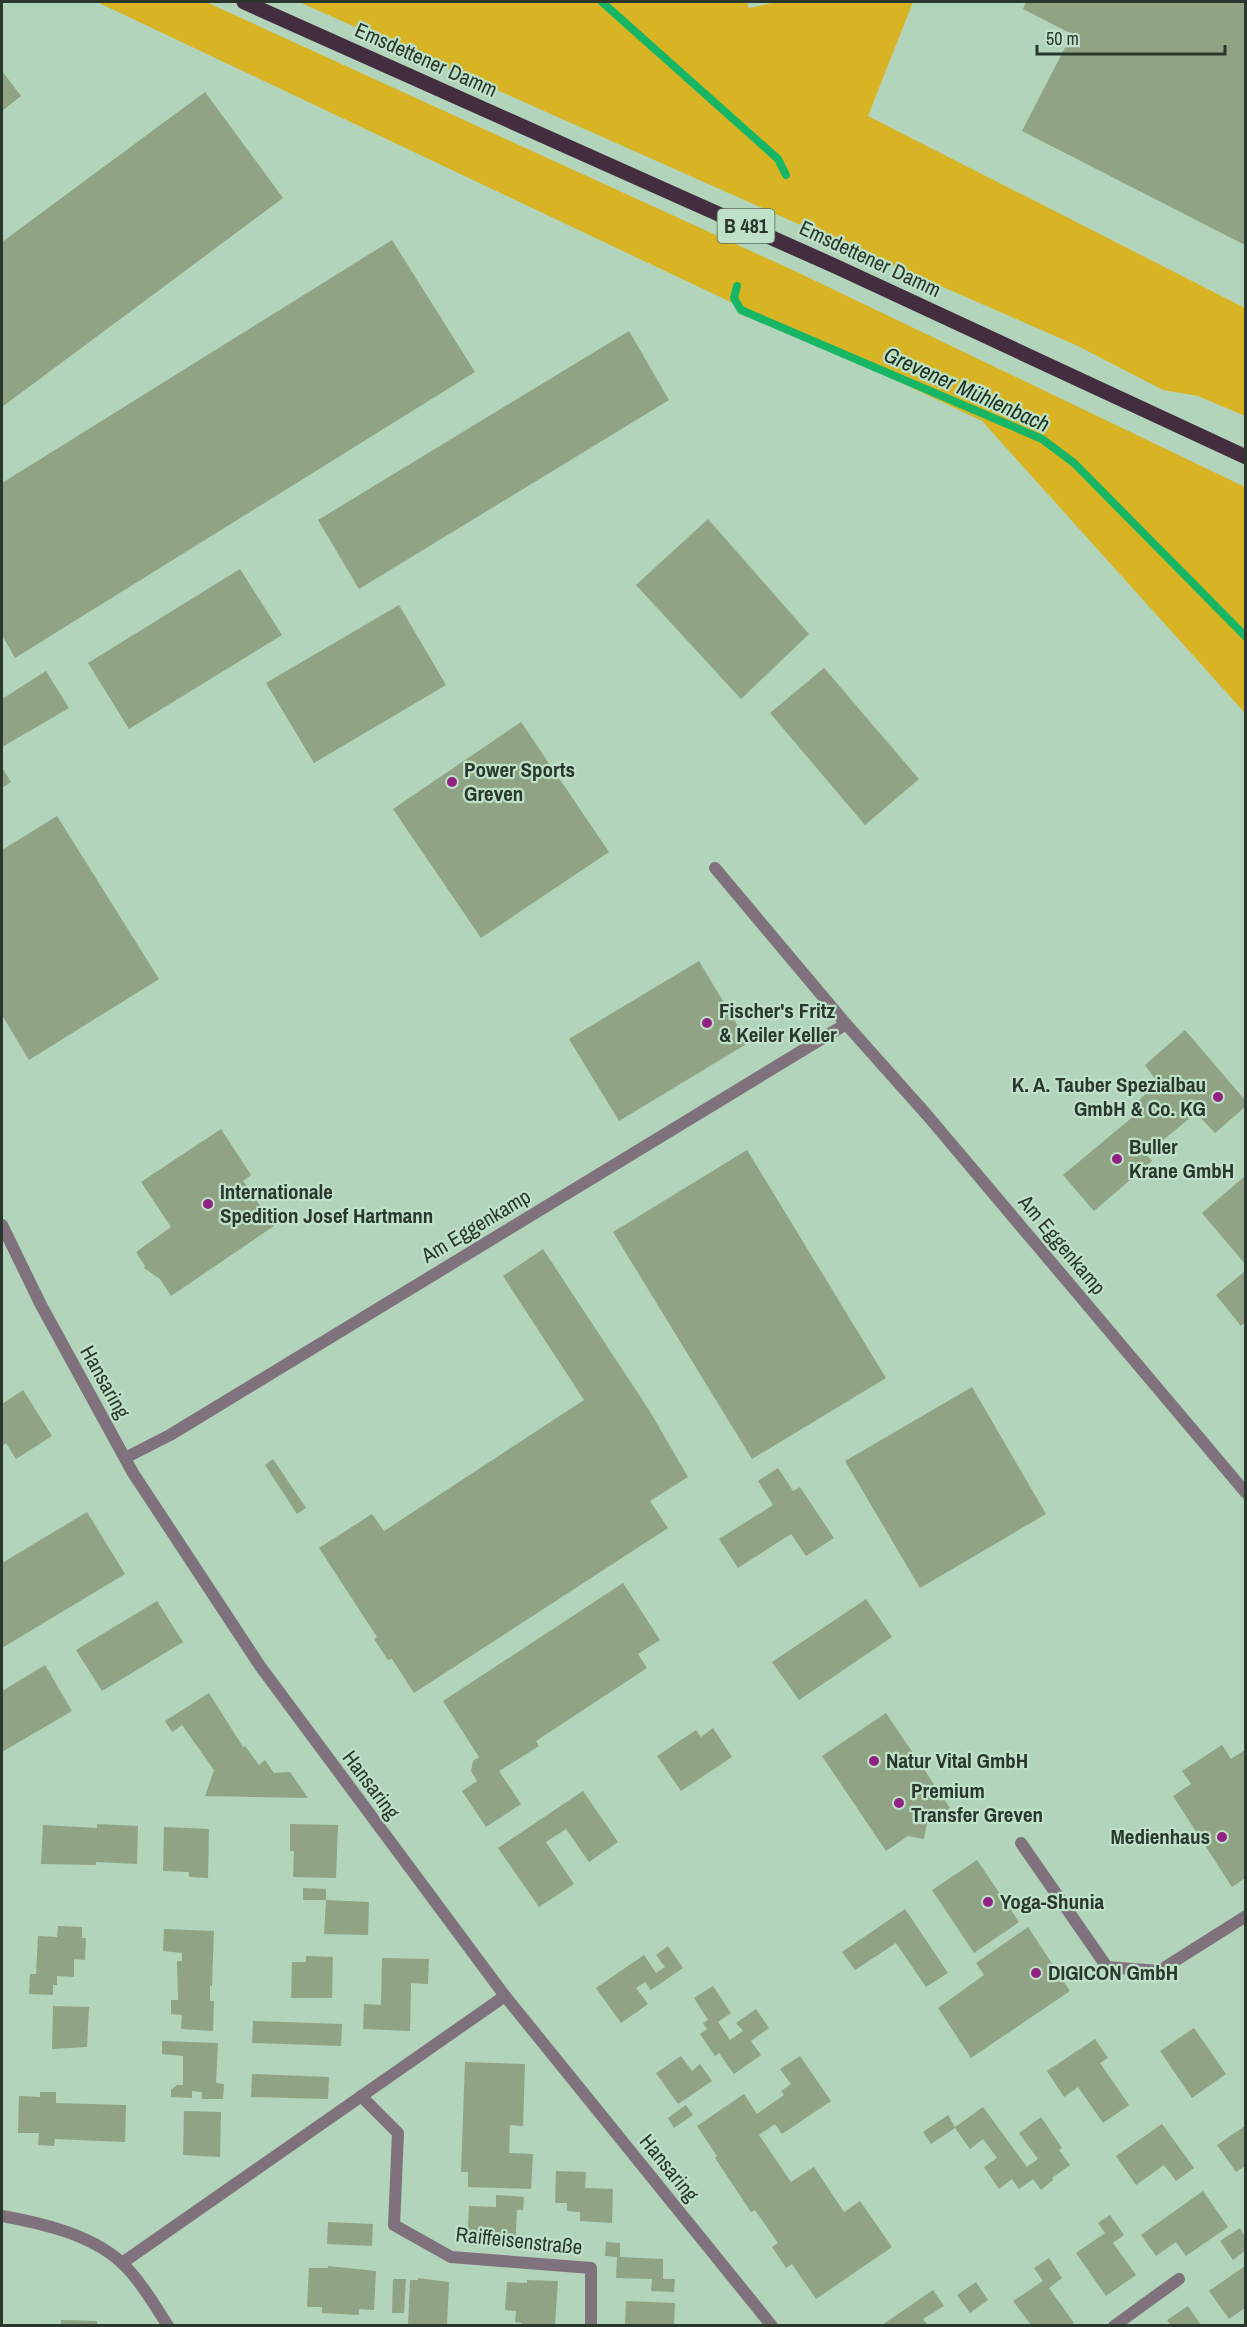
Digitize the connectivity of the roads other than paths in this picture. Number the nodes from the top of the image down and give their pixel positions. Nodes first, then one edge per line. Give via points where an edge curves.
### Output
1 (244, 2) edge
2 (1245, 457) edge
3 (715, 868) dead end
4 (846, 1024) junction
5 (2, 1225) edge
6 (125, 1458) junction
7 (1245, 1493) edge
8 (1021, 1843) dead end
9 (1245, 1916) edge
10 (505, 1996) junction
11 (361, 2096) junction
12 (2, 2216) edge
13 (122, 2263) junction
14 (1179, 2279) dead end
15 (168, 2325) edge
16 (591, 2325) edge
17 (772, 2325) edge
18 (1113, 2325) edge

1 - 2 main road, Emsdettener Damm / B 481 via 837,267
3 - 4 street, Am Eggenkamp
4 - 6 street, Am Eggenkamp via 170,1435
4 - 7 street, Am Eggenkamp
5 - 6 street, Hansaring
6 - 10 street, Hansaring via 260,1666
8 - 9 street via 1107,1967 1159,1971
10 - 11 street
10 - 17 street, Hansaring
11 - 13 street
11 - 16 street, Raiffeisenstraße via 398,2133 394,2225 452,2257 591,2268
12 - 13 street via 46,2225 85,2240
13 - 15 street
14 - 18 street

